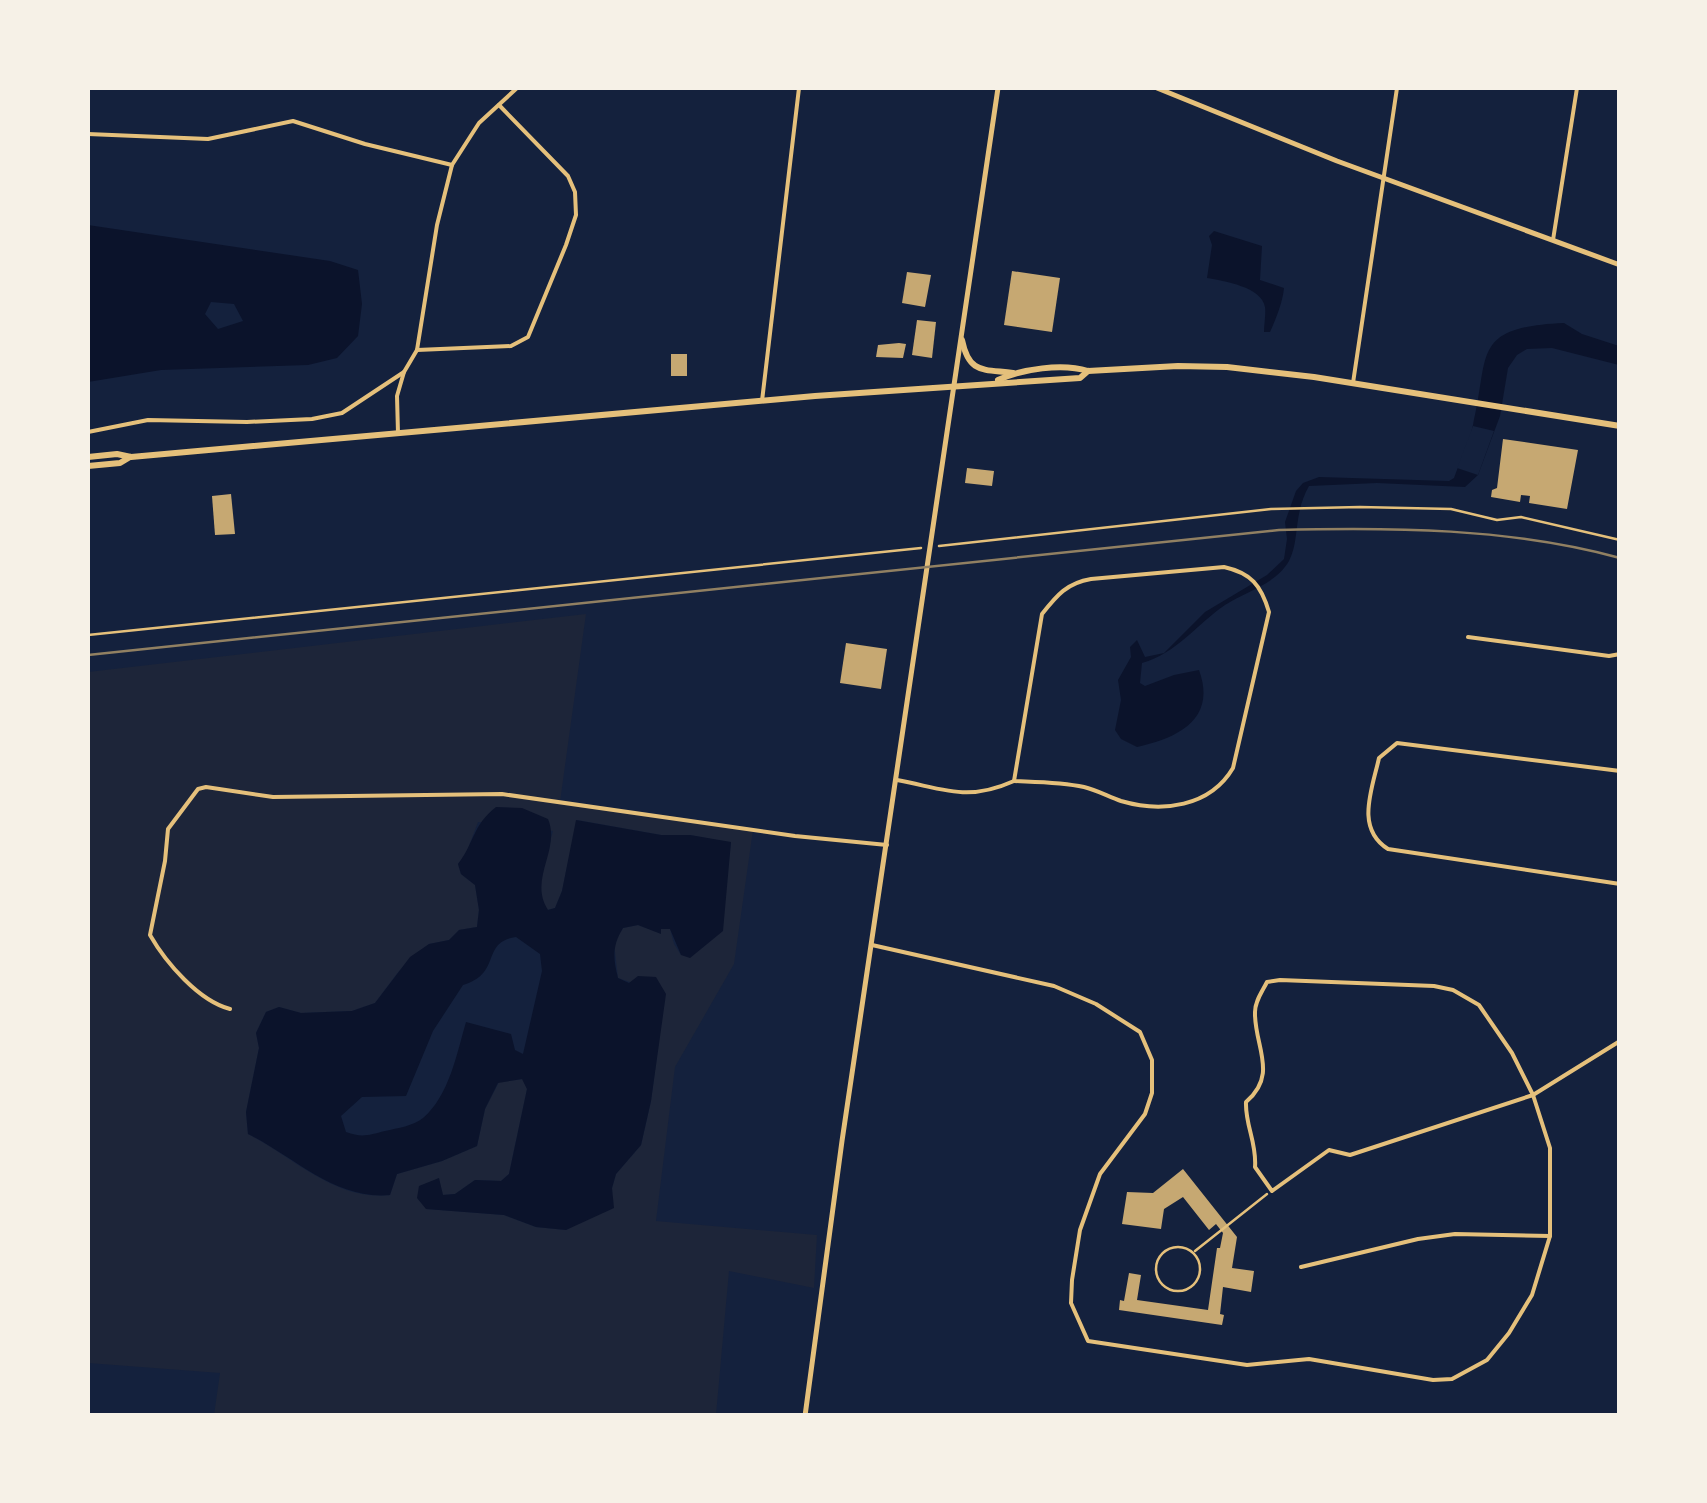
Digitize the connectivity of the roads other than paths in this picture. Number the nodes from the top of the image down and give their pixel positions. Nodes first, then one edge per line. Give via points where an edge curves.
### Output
1 (517, 88) edge
2 (799, 88) edge
3 (998, 88) edge
4 (1157, 88) edge
5 (1397, 88) edge
6 (1577, 88) edge
7 (499, 105) junction
8 (88, 134) edge
9 (452, 164) junction
10 (1384, 178) junction
11 (1553, 240) junction
12 (1620, 265) edge
13 (962, 340) junction
14 (417, 350) junction
15 (1088, 371) junction
16 (404, 372) junction
17 (1014, 373) junction
18 (995, 382) junction
19 (1352, 383) junction
20 (955, 386) junction
21 (762, 401) junction
22 (1620, 426) edge
23 (88, 432) edge
24 (398, 433) junction
25 (88, 457) edge
26 (131, 457) junction
27 (88, 466) edge
28 (1468, 637) dead end
29 (1620, 654) edge
30 (1620, 771) edge
31 (897, 780) junction
32 (1014, 782) junction
33 (887, 846) junction
34 (1620, 884) edge
35 (872, 945) junction
36 (230, 1009) dead end
37 (1620, 1042) edge
38 (1533, 1095) junction
39 (1550, 1236) junction
40 (1301, 1267) dead end
41 (805, 1416) edge

1 - 7 street
2 - 21 street
3 - 13 street
4 - 10 street
5 - 10 street
6 - 11 street
7 - 9 street via 479,122
7 - 14 street via 576,192 566,245 528,337 511,346
8 - 9 street via 208,139 293,121
9 - 14 street
10 - 11 street
10 - 19 street
11 - 12 street
13 - 17 main road via 978,368
13 - 20 street
14 - 16 street
15 - 17 main road
15 - 18 main road via 1080,378
15 - 19 main road via 1227,367
16 - 23 street via 342,412 312,419 148,420
16 - 24 street
17 - 18 main road
18 - 20 main road
19 - 22 main road
20 - 21 main road
20 - 31 street
21 - 24 main road
24 - 26 main road
25 - 26 main road
26 - 27 main road
28 - 29 street
30 - 34 street via 1397,743 1379,758 1367,817 1374,840 1388,849
31 - 32 street via 970,794
31 - 33 street
32 - 32 street via 1058,782 1136,805 1208,797 1233,768 1269,612 1254,580 1224,566 1091,579 1059,593 1042,614
33 - 35 street
33 - 36 street via 502,794 273,796 206,787 168,830 150,934 197,992
35 - 39 street via 1054,986 1140,1032 1152,1060 1152,1093 1145,1114 1100,1174 1080,1230 1071,1303 1088,1341 1247,1365 1309,1360 1452,1378 1486,1360 1509,1333 1532,1295
35 - 41 street
37 - 38 street
38 - 38 street via 1350,1154 1329,1150 1272,1191 1255,1166 1246,1114 1265,1070 1254,1007 1267,982 1280,980 1453,990 1479,1005
38 - 39 street via 1550,1148
39 - 40 street via 1455,1234

